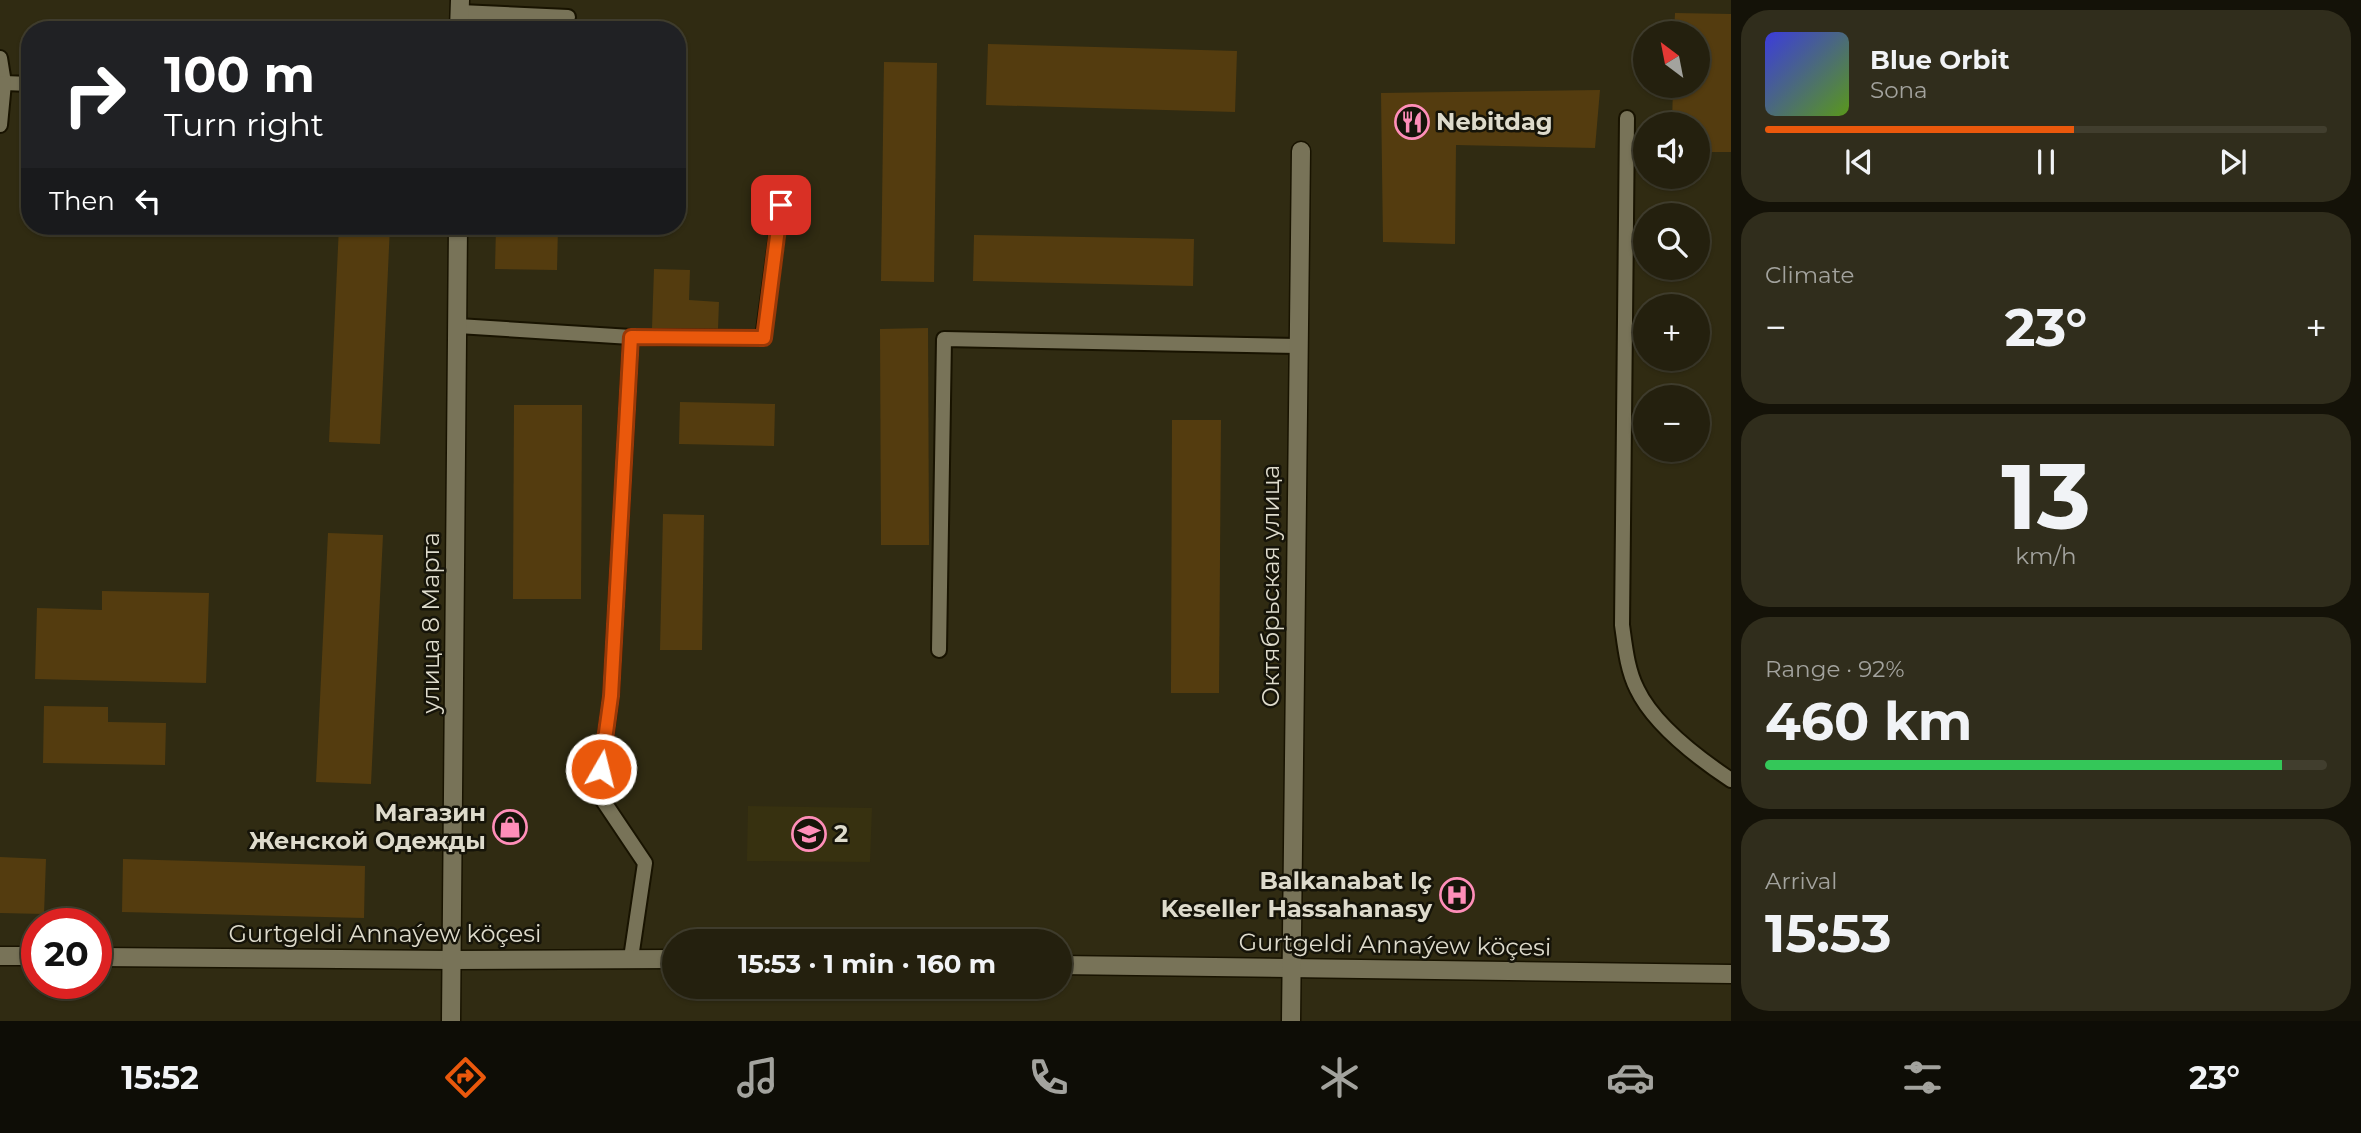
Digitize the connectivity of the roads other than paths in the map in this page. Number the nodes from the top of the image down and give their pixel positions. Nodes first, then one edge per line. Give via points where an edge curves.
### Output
1 (460, 14) edge
2 (568, 17) dead end
3 (0, 58) edge
4 (4, 83) junction
5 (21, 84) edge
6 (1627, 118) dead end
7 (0, 125) edge
8 (1301, 151) dead end
9 (781, 205) dead end
10 (458, 235) edge
11 (458, 326) junction
12 (631, 337) junction
13 (1298, 346) junction
14 (939, 649) dead end
15 (1731, 780) edge
16 (0, 956) edge
17 (21, 956) edge
18 (112, 957) edge
19 (631, 958) junction
20 (662, 959) edge
21 (453, 960) junction
22 (1072, 965) edge
23 (1293, 968) junction
24 (1731, 974) edge
25 (451, 1021) edge
26 (1291, 1021) edge

1 - 2 lane
3 - 4 lane
4 - 5 lane
4 - 7 lane
6 - 15 lane via 1622,625 1637,690 1660,724
8 - 13 street, Октябрьская улица
9 - 12 lane via 764,338
10 - 11 street, улица 8 Марта
11 - 12 lane
11 - 21 street, улица 8 Марта
12 - 19 lane via 611,696 598,793 645,863
13 - 14 lane via 944,339
13 - 23 street, Октябрьская улица
16 - 17 street
18 - 21 street, Gurtgeldi Annaýew köçesi
19 - 20 street, Gurtgeldi Annaýew köçesi
19 - 21 street, Gurtgeldi Annaýew köçesi
21 - 25 street, улица 8 Марта
22 - 23 street, Gurtgeldi Annaýew köçesi
23 - 24 street, Gurtgeldi Annaýew köçesi
23 - 26 street, Октябрьская улица

